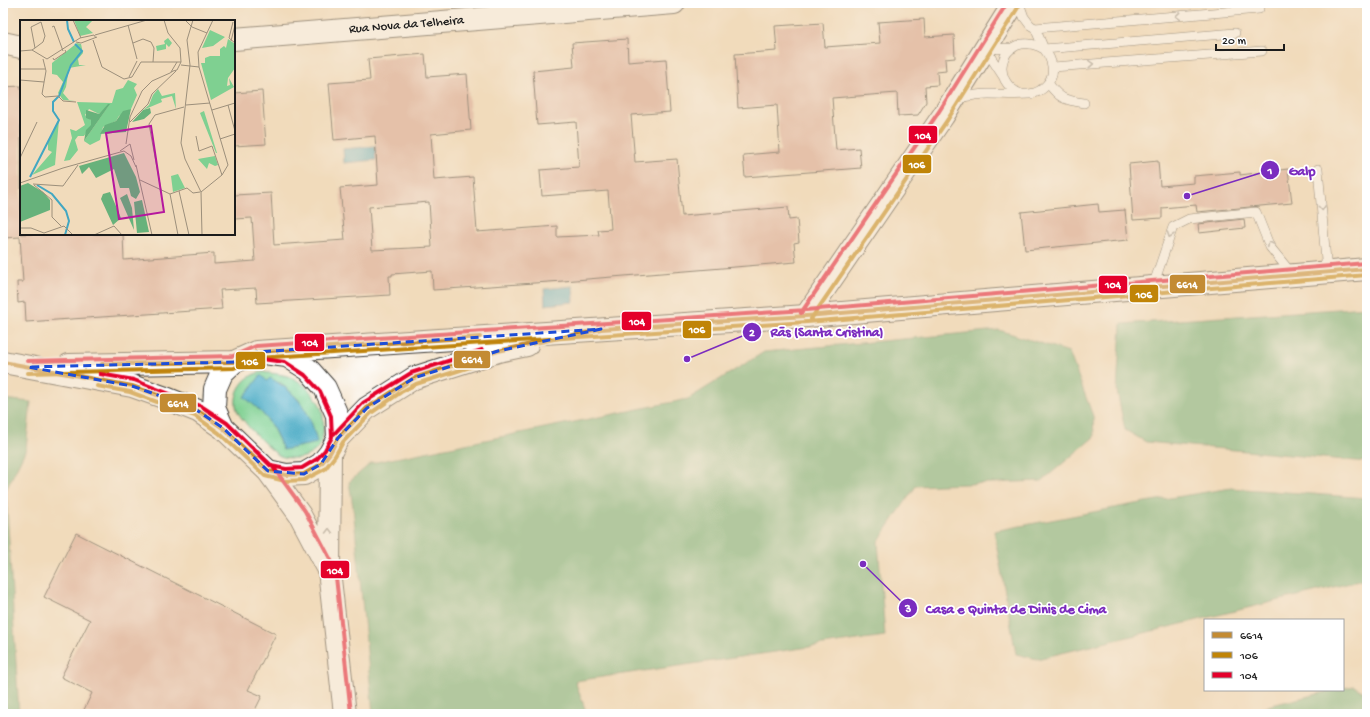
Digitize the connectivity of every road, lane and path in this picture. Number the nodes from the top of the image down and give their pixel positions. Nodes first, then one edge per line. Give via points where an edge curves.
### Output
1 (674, 3) edge
2 (1014, 3) edge
3 (1019, 3) edge
4 (1259, 9) dead end
5 (1035, 28) junction
6 (1235, 33) dead end
7 (235, 39) edge
8 (3, 43) edge
9 (20, 47) edge
10 (1013, 48) junction
11 (1044, 48) junction
12 (985, 49) junction
13 (1262, 51) dead end
14 (1052, 67) junction
15 (1003, 78) junction
16 (1048, 83) junction
17 (1021, 94) junction
18 (953, 98) junction
19 (1084, 103) dead end
20 (1318, 169) dead end
21 (1367, 269) edge
22 (1328, 272) junction
23 (1293, 275) junction
24 (1152, 287) junction
25 (806, 316) junction
26 (601, 329) junction
27 (256, 352) junction
28 (3, 362) edge
29 (234, 362) junction
30 (28, 366) junction
31 (223, 428) junction
32 (334, 446) junction
33 (268, 471) junction
34 (329, 570) junction
35 (344, 714) edge

1 - 7 main road, Rua Nova da Telheira
2 - 12 main road
3 - 5 lane via 1024,17
4 -> 5 lane
5 - 11 lane
6 - 11 lane
8 - 9 main road
10 - 11 lane via 1029,44
10 - 12 lane
10 - 15 lane via 1003,61
11 - 14 lane via 1050,57
12 - 15 lane
12 - 18 main road
14 -> 13 lane
14 - 16 lane
15 - 17 lane
16 - 17 lane via 1037,92
16 - 19 lane via 1057,94 1067,100
17 - 18 lane via 985,94
18 - 25 main road
20 -> 22 lane
21 - 22 main road
22 - 23 main road
23 - 24 main road
23 -> 24 lane via 1270,247 1256,212 1189,219 1173,226
24 - 25 main road
25 - 26 main road
26 - 27 main road
26 - 32 main road via 498,351 414,378 367,408
27 - 29 main road
27 - 32 main road via 287,356 309,370 325,388 337,415
28 - 30 main road
29 - 30 main road
29 - 31 main road via 222,373 215,389 214,408
30 - 31 main road via 132,386 198,411
31 - 33 main road
32 - 33 main road via 321,464 304,474 286,475
34 -> 32 main road
33 - 34 main road via 300,515
34 - 35 main road

